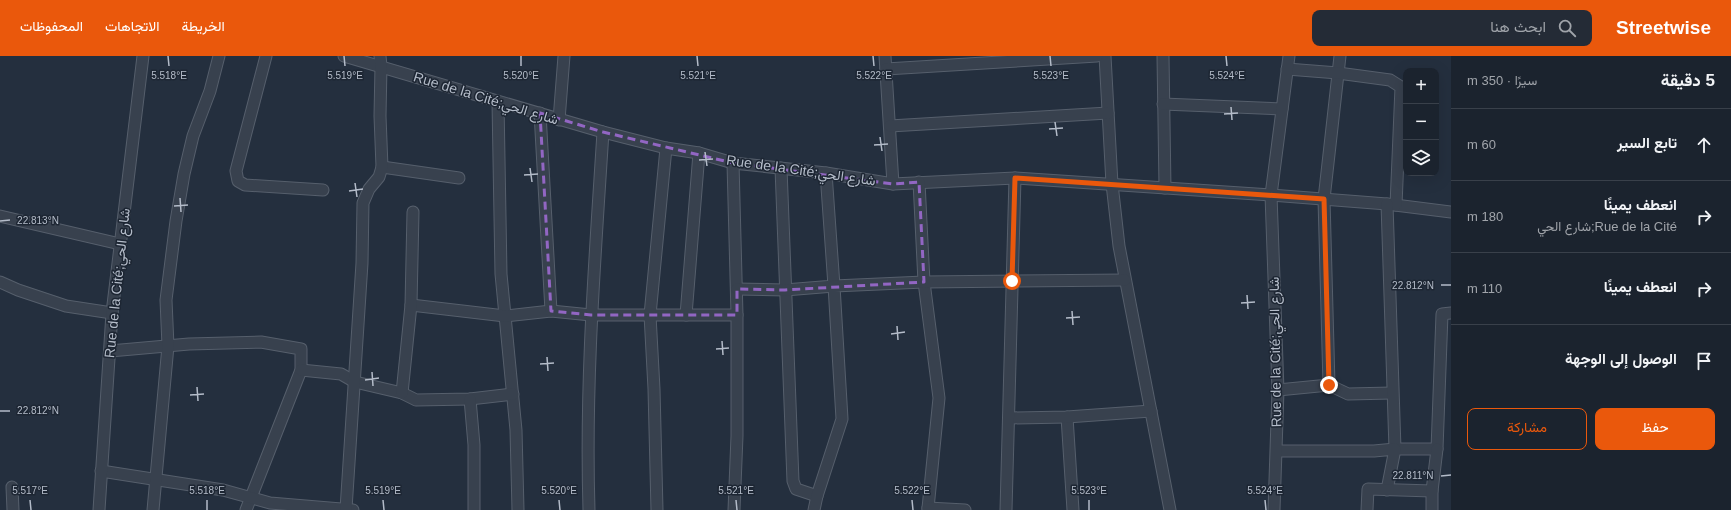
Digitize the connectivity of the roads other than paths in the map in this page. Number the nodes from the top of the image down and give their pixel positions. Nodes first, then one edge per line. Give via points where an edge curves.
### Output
1 (143, 56) edge
2 (218, 56) edge
3 (266, 56) edge
4 (344, 56) edge
5 (564, 56) edge
6 (885, 56) edge
7 (1097, 56) edge
8 (1104, 56) edge
9 (1163, 56) edge
10 (1289, 56) edge
11 (1340, 56) edge
12 (380, 61) edge
13 (886, 69) junction
14 (1287, 69) junction
15 (1338, 73) junction
16 (498, 102) junction
17 (1163, 104) junction
18 (1282, 109) junction
19 (540, 113) junction
20 (1108, 113) junction
21 (559, 120) junction
22 (890, 126) junction
23 (603, 132) junction
24 (666, 148) junction
25 (699, 153) junction
26 (733, 163) junction
27 (382, 167) junction
28 (781, 168) junction
29 (826, 173) junction
30 (459, 178) dead end
31 (1015, 178) junction
32 (919, 182) junction
33 (894, 184) junction
34 (1112, 184) junction
35 (1165, 188) junction
36 (322, 190) dead end
37 (1271, 195) junction
38 (1324, 199) junction
39 (1391, 205) junction
40 (413, 212) dead end
41 (1451, 212) edge
42 (0, 216) edge
43 (120, 244) junction
44 (1125, 280) junction
45 (1012, 281) junction
46 (0, 282) edge
47 (924, 282) junction
48 (834, 286) junction
49 (736, 289) junction
50 (786, 290) junction
51 (411, 305) junction
52 (551, 311) junction
53 (112, 313) junction
54 (1451, 314) edge
55 (591, 315) junction
56 (650, 315) junction
57 (686, 315) junction
58 (737, 315) junction
59 (505, 316) junction
60 (168, 346) junction
61 (110, 351) junction
62 (301, 370) junction
63 (1451, 381) edge
64 (355, 382) junction
65 (1440, 382) junction
66 (1329, 385) junction
67 (1278, 390) junction
68 (402, 392) junction
69 (1392, 393) junction
70 (513, 394) junction
71 (470, 399) junction
72 (1151, 411) junction
73 (1067, 417) junction
74 (1010, 418) junction
75 (1395, 449) junction
76 (1437, 449) junction
77 (1276, 451) junction
78 (101, 471) junction
79 (156, 480) junction
80 (12, 487) dead end
81 (1387, 490) junction
82 (1432, 492) junction
83 (817, 496) junction
84 (252, 498) junction
85 (928, 509) edge
86 (13, 510) edge
87 (99, 510) edge
88 (153, 510) edge
89 (246, 510) edge
90 (350, 510) edge
91 (474, 510) edge
92 (518, 510) edge
93 (590, 510) edge
94 (657, 510) edge
95 (734, 510) edge
96 (814, 510) edge
97 (965, 510) edge
98 (1006, 510) edge
99 (1073, 510) edge
100 (1170, 510) edge
101 (1274, 510) edge
102 (1367, 510) edge
103 (1432, 510) edge

1 - 43 street, Rue de la Cité;شارع الحي
2 - 60 street via 210,91 193,136 184,174 166,300
3 - 36 street via 236,171 238,181 245,185
4 - 12 street, Rue de la Cité;شارع الحي
5 - 21 street
6 - 13 street
7 - 13 street
8 - 20 street
9 - 17 street
10 - 14 street
11 - 15 street
12 - 16 street, Rue de la Cité;شارع الحي
12 - 27 street
13 - 22 street
14 - 15 street
14 - 18 street
15 - 38 street
15 - 39 street via 1390,80 1401,87
16 - 19 street, Rue de la Cité;شارع الحي
16 - 59 street via 501,274
17 - 18 street
17 - 35 street
18 - 37 street
19 - 21 street, Rue de la Cité;شارع الحي
19 - 52 street
20 - 22 street
20 - 34 street
21 - 23 street, Rue de la Cité;شارع الحي
22 - 33 street
23 - 24 street, Rue de la Cité;شارع الحي
23 - 55 street
24 - 25 street, Rue de la Cité;شارع الحي
24 - 56 street
25 - 26 street, Rue de la Cité;شارع الحي
25 - 57 street
26 - 28 street, Rue de la Cité;شارع الحي
26 - 49 street
27 - 30 street
27 - 64 street via 379,177 368,189 363,203
28 - 29 street, Rue de la Cité;شارع الحي
28 - 50 street
29 - 33 street, Rue de la Cité;شارع الحي
29 - 48 street
31 - 32 street, Rue de la Cité;شارع الحي
31 - 34 street, Rue de la Cité;شارع الحي
31 - 45 street
32 - 33 street, Rue de la Cité;شارع الحي
32 - 47 street
34 - 35 street, Rue de la Cité;شارع الحي
34 - 44 street
35 - 37 street, Rue de la Cité;شارع الحي
37 - 38 street, Rue de la Cité;شارع الحي
37 - 67 street, Rue de la Cité;شارع الحي
38 - 39 street, Rue de la Cité;شارع الحي
38 - 66 street
39 - 41 street, Rue de la Cité;شارع الحي
39 - 69 street
40 - 51 street
42 - 43 street
43 - 53 street, Rue de la Cité;شارع الحي
44 - 45 street
44 - 72 street
45 - 47 street
45 - 74 street
46 - 53 street via 66,306
47 - 48 street
47 - 85 street via 939,398
48 - 50 street
48 - 83 street via 842,419
49 - 50 street
49 - 58 street
50 - 83 street via 793,481 796,490
51 - 59 street
51 - 68 street
52 - 55 street
52 - 59 street
53 - 61 street, Rue de la Cité;شارع الحي
54 - 65 street via 1442,314
55 - 56 street
55 - 93 street via 587,452
56 - 57 street
56 - 94 street
57 - 58 street
58 - 95 street
59 - 70 street
60 - 61 street
60 - 62 street via 260,342 301,349
60 - 79 street
61 - 78 street, Rue de la Cité;شارع الحي
62 - 64 street via 341,374
62 - 84 street
63 - 65 street
64 - 68 street
64 - 90 street
65 - 76 street
66 - 67 street
66 - 69 street via 1348,394
67 - 77 street, Rue de la Cité;شارع الحي
68 - 71 street via 416,400
69 - 75 street
70 - 71 street
70 - 92 street
71 - 91 street via 474,445
72 - 73 street
72 - 100 street
73 - 74 street
73 - 99 street
74 - 98 street
75 - 76 street
75 - 77 street
75 - 81 street
76 - 82 street
77 - 101 street, Rue de la Cité;شارع الحي
78 - 79 street
78 - 87 street, Rue de la Cité;شارع الحي
79 - 84 street via 223,490
79 - 88 street
80 - 86 street
81 - 82 street
81 - 102 street via 1368,490
82 - 103 street
83 - 96 street
84 - 89 street
84 - 90 street via 270,503
85 - 97 street

